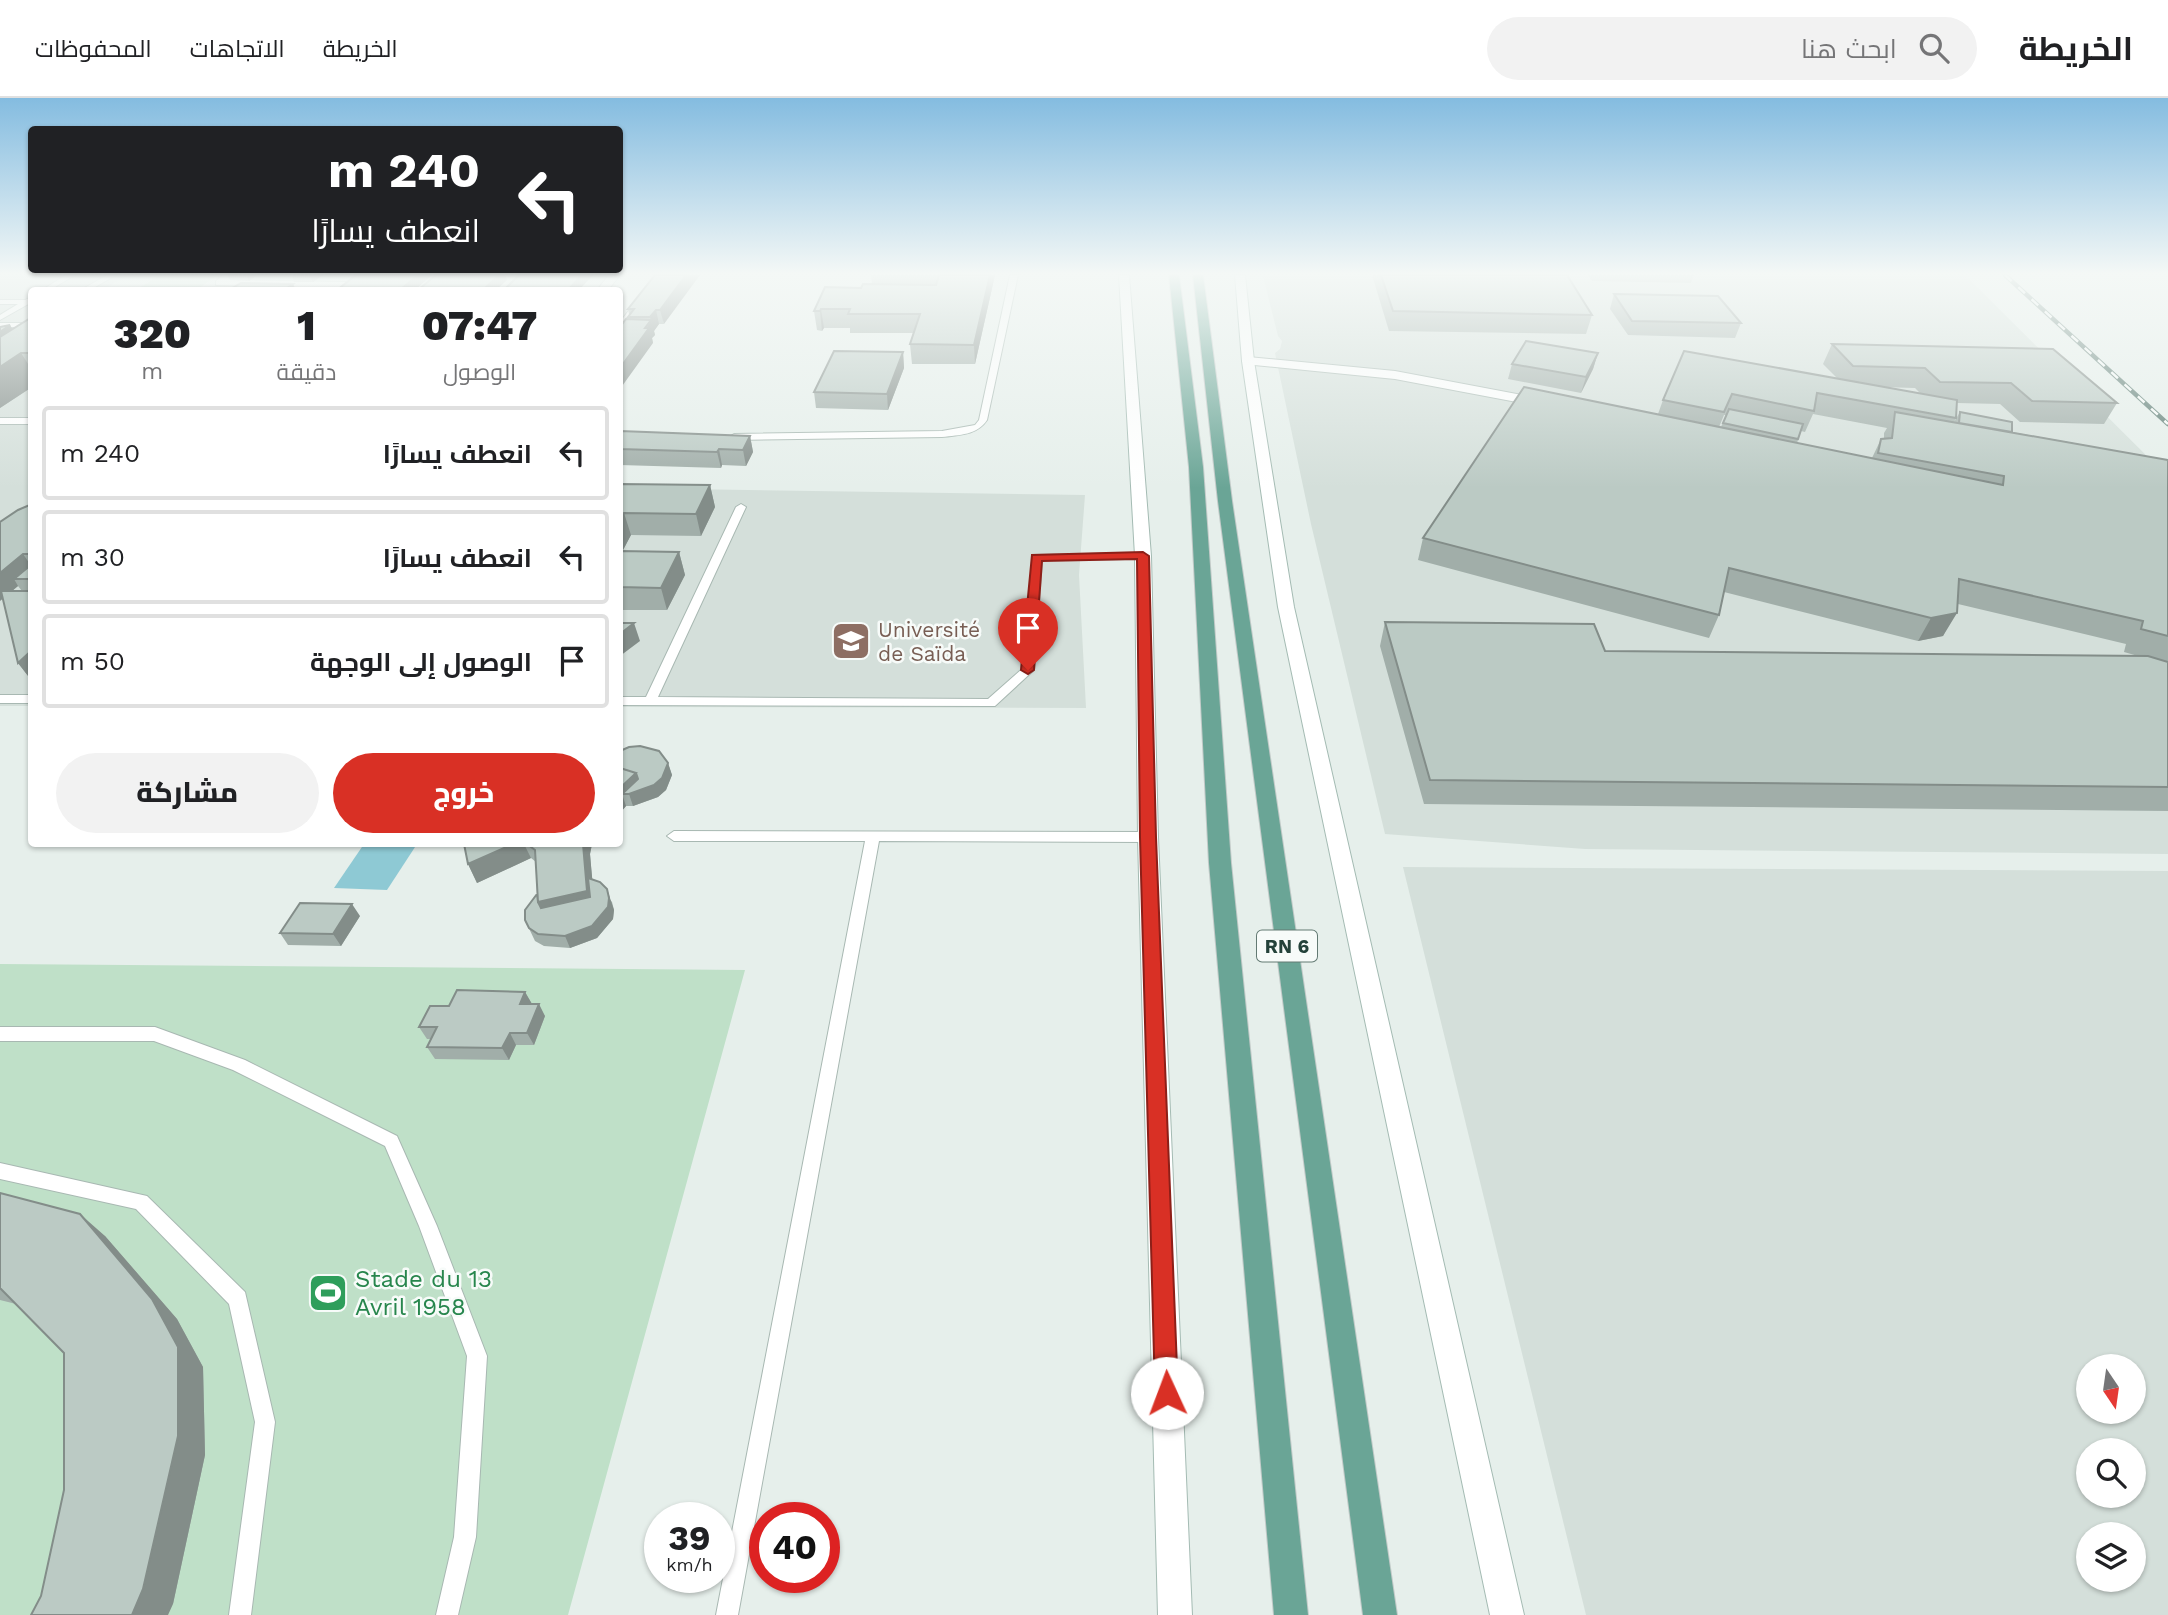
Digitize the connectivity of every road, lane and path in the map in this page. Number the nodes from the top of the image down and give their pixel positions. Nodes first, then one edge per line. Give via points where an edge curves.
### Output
1 (999, 346) edge
2 (1129, 346) edge
3 (1182, 346) edge
4 (1207, 346) edge
5 (1247, 346) edge
6 (1248, 361) junction
7 (1554, 405) edge
8 (0, 421) edge
9 (28, 421) edge
10 (728, 437) edge
11 (741, 507) dead end
12 (1143, 556) junction
13 (0, 699) edge
14 (28, 699) edge
15 (623, 701) edge
16 (650, 702) junction
17 (674, 835) dead end
18 (873, 836) junction
19 (1148, 837) junction
20 (0, 1034) edge
21 (0, 1171) edge
22 (240, 1615) edge
23 (447, 1615) edge
24 (727, 1615) edge
25 (1175, 1615) edge
26 (1291, 1615) edge
27 (1380, 1615) edge
28 (1507, 1615) edge

1 - 10 lane via 978,427 942,435
2 - 12 street
3 - 26 main road, RN 6 via 1196,467 1220,863
4 - 27 main road, RN 6
5 - 6 street
6 - 7 street via 1395,375
6 - 28 street via 1286,607
8 - 9 lane
11 - 16 lane
12 - 16 lane via 1037,557 1028,670 991,703
12 - 19 street
13 - 14 lane
15 - 16 lane
17 - 18 lane
18 - 19 lane
18 - 24 lane
19 - 25 street
20 - 23 lane via 155,1034 239,1065 391,1141 477,1356 465,1537
21 - 22 lane via 141,1202 238,1299 265,1422

